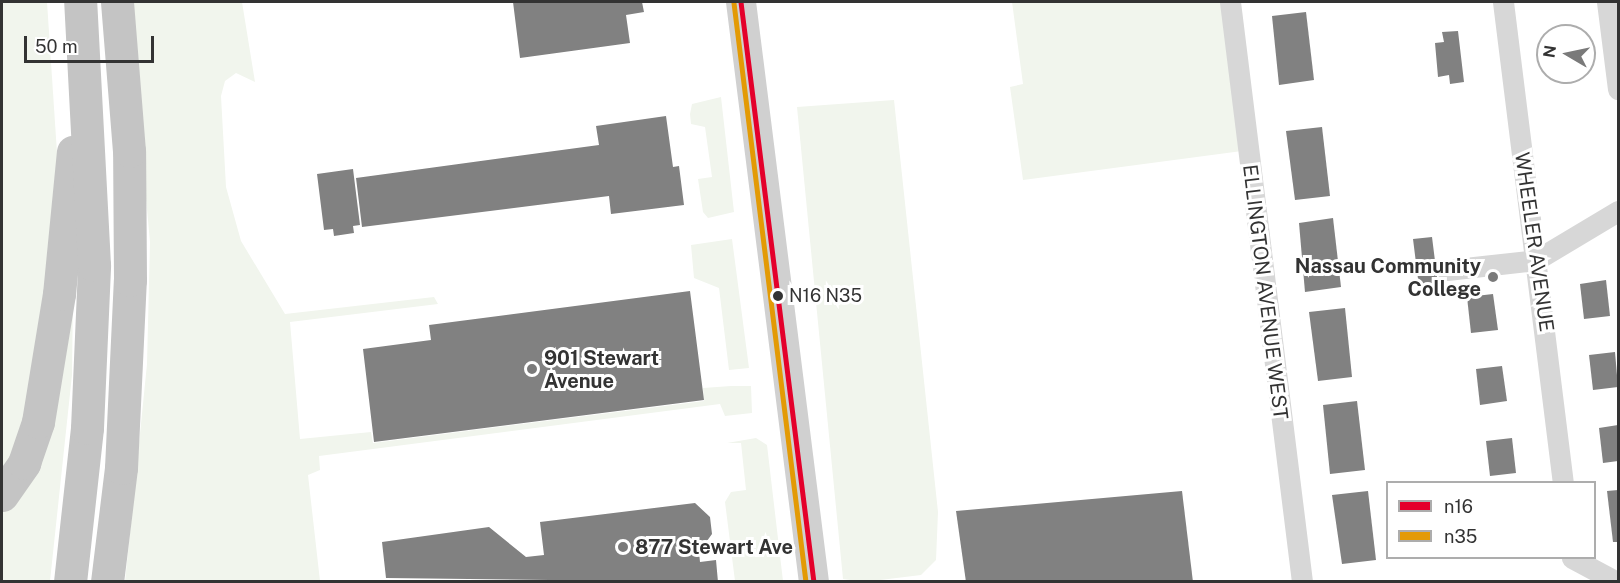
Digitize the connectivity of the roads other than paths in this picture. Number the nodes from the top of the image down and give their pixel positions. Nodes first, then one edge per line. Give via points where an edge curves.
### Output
1 (80, 2) edge
2 (117, 2) edge
3 (741, 2) edge
4 (1230, 2) edge
5 (1503, 2) edge
6 (1607, 2) edge
7 (84, 40) junction
8 (1618, 89) edge
9 (1618, 211) edge
10 (1536, 260) junction
11 (1447, 270) dead end
12 (1563, 481) edge
13 (2, 495) edge
14 (1572, 559) edge
15 (70, 582) edge
16 (107, 582) edge
17 (814, 582) edge
18 (1302, 582) edge
19 (1617, 582) edge

1 - 7 highway
2 - 16 highway via 129,151 130,280 123,447
3 - 17 main road
4 - 18 street, ELLINGTON AVENUE WEST
5 - 10 street, WHEELER AVENUE
6 - 8 street
7 - 13 highway via 60,284 38,422 24,463
7 - 15 highway via 92,164 93,332
9 - 10 street
10 - 11 street
10 - 12 street, WHEELER AVENUE
14 - 19 street

